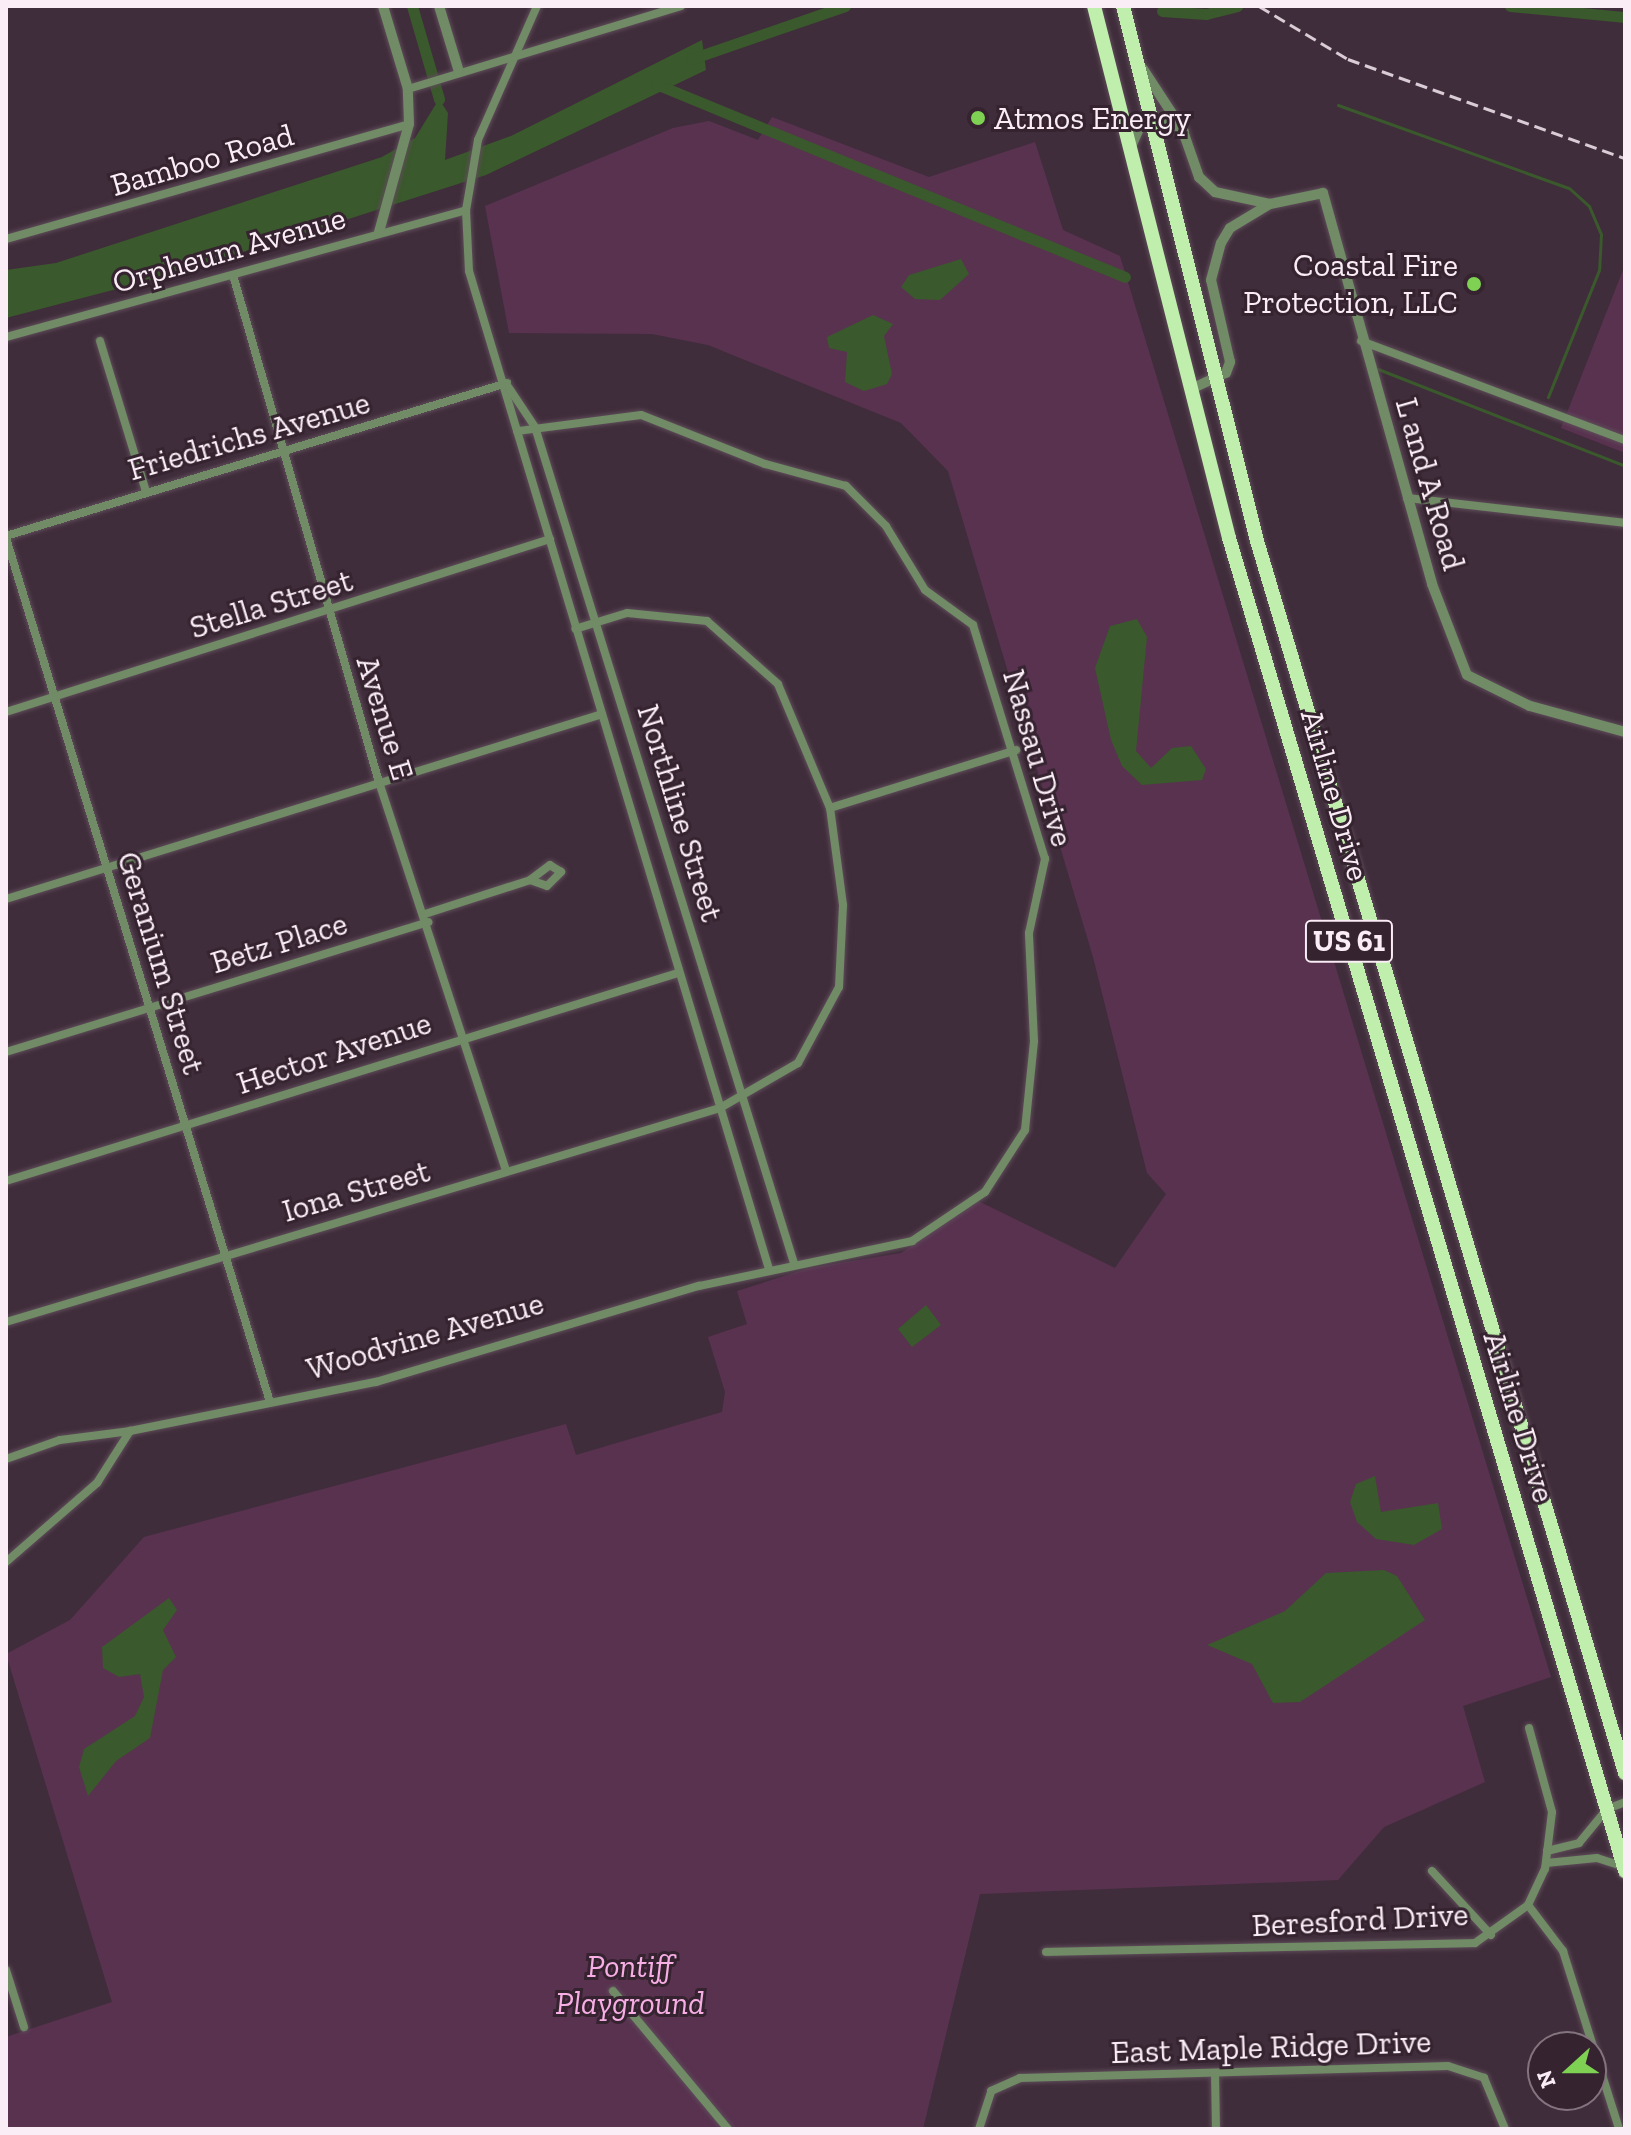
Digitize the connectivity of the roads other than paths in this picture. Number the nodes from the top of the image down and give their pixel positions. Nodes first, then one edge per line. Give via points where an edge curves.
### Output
1 (383, 6) edge
2 (439, 6) edge
3 (537, 6) edge
4 (681, 6) edge
5 (1094, 6) edge
6 (1123, 6) edge
7 (1135, 51) junction
8 (517, 55) junction
9 (455, 73) junction
10 (408, 89) junction
11 (1152, 119) junction
12 (409, 124) junction
13 (1184, 134) junction
14 (1129, 150) junction
15 (1270, 204) junction
16 (466, 210) junction
17 (379, 232) junction
18 (6, 239) edge
19 (233, 275) junction
20 (6, 337) edge
21 (1360, 340) junction
22 (100, 341) dead end
23 (1215, 380) junction
24 (507, 383) junction
25 (1191, 389) junction
26 (535, 427) junction
27 (517, 431) junction
28 (1625, 440) edge
29 (283, 454) junction
30 (146, 491) junction
31 (1407, 498) junction
32 (1625, 523) edge
33 (6, 537) edge
34 (550, 539) junction
35 (328, 613) junction
36 (596, 623) junction
37 (575, 629) junction
38 (55, 697) junction
39 (6, 712) edge
40 (602, 714) junction
41 (1625, 732) edge
42 (1016, 750) junction
43 (379, 782) junction
44 (830, 808) junction
45 (108, 868) junction
46 (530, 880) dead end
47 (6, 899) edge
48 (427, 918) junction
49 (1376, 947) junction
50 (1353, 955) junction
51 (678, 973) junction
52 (149, 1007) junction
53 (465, 1035) junction
54 (6, 1052) edge
55 (742, 1099) junction
56 (720, 1108) junction
57 (185, 1127) junction
58 (506, 1171) junction
59 (6, 1181) edge
60 (221, 1254) junction
61 (794, 1263) junction
62 (769, 1269) junction
63 (6, 1322) edge
64 (270, 1402) junction
65 (1516, 1411) junction
66 (1491, 1421) junction
67 (130, 1431) junction
68 (6, 1459) edge
69 (6, 1562) edge
70 (1581, 1626) junction
71 (1555, 1635) junction
72 (1529, 1728) dead end
73 (1625, 1773) edge
74 (1625, 1802) edge
75 (1607, 1809) junction
76 (1547, 1851) junction
77 (1546, 1863) junction
78 (1624, 1869) edge
79 (1432, 1871) dead end
80 (1528, 1905) junction
81 (1491, 1935) junction
82 (1046, 1952) dead end
83 (6, 1970) edge
84 (613, 1991) dead end
85 (24, 2027) dead end
86 (1215, 2073) junction
87 (728, 2129) edge
88 (979, 2129) edge
89 (1216, 2129) edge
90 (1505, 2129) edge
91 (1619, 2129) edge

1 - 10 street
2 - 9 street
3 - 8 street, Northline Street
4 - 8 street
5 - 14 highway, Airline Drive / US 61
6 - 7 highway, Airline Drive / US 61
7 - 11 highway, Airline Drive / US 61
7 - 13 street
8 - 9 street
8 - 16 street, Northline Street via 478,140
9 - 10 street
10 - 12 street
11 - 13 street via 1164,117
11 - 14 street
11 - 23 highway, Airline Drive / US 61
12 - 17 street
12 - 18 street, Bamboo Road
13 - 15 street via 1199,177 1215,192
14 - 25 highway, Airline Drive / US 61
15 - 21 street, L and A Road via 1323,193
15 - 23 street via 1230,228 1214,261 1230,362
16 - 17 street, Orpheum Avenue
16 - 24 street, Northline Street via 469,271
17 - 19 street, Orpheum Avenue
19 - 20 street, Orpheum Avenue
19 - 29 street, Avenue E
21 - 28 street
21 - 31 street, L and A Road
22 - 30 street
23 - 25 street
23 - 49 highway, Airline Drive / US 61
24 - 26 street, Northline Street
24 - 27 street, Northline Street
24 - 29 street, Friedrichs Avenue
25 - 50 highway, Airline Drive / US 61
26 - 27 street, Nassau Drive
26 - 36 street, Northline Street
26 - 42 street, Nassau Drive via 641,415 765,464 846,486 886,526 925,590 973,625
27 - 34 street, Northline Street
29 - 30 street, Friedrichs Avenue
29 - 35 street, Avenue E
30 - 33 street, Friedrichs Avenue
31 - 32 street
31 - 41 street, L and A Road via 1467,675 1530,706
33 - 38 street, Geranium Street
34 - 35 street, Stella Street
34 - 37 street, Northline Street
35 - 38 street, Stella Street
35 - 43 street, Avenue E
36 - 37 street, Iona Street
36 - 44 street, Iona Street via 627,613 707,621 778,684
36 - 55 street, Northline Street
37 - 40 street, Northline Street
38 - 39 street, Stella Street
38 - 45 street, Geranium Street
40 - 43 street
40 - 51 street, Northline Street
42 - 44 street
42 - 61 street, Nassau Drive via 1045,859 1029,933 1034,1041 1025,1130 985,1192 912,1241
43 - 45 street
43 - 48 street, Avenue E
44 - 55 street, Iona Street via 843,905 839,987 798,1063
45 - 47 street
45 - 52 street, Geranium Street
46 - 48 street, Betz Place
48 - 52 street, Betz Place
48 - 53 street, Avenue E
49 - 50 highway
49 - 65 highway, Airline Drive / US 61
50 - 66 highway, Airline Drive / US 61
51 - 53 street, Hector Avenue
51 - 56 street, Northline Street
52 - 54 street, Betz Place
52 - 57 street, Geranium Street
53 - 57 street, Hector Avenue
53 - 58 street, Avenue E
55 - 56 street, Iona Street
55 - 61 street, Northline Street
56 - 58 street, Iona Street
56 - 62 street, Northline Street
57 - 59 street, Hector Avenue
57 - 60 street, Geranium Street
58 - 60 street, Iona Street
60 - 63 street, Iona Street
60 - 64 street, Geranium Street
61 - 62 street, Nassau Drive
62 - 64 street, Woodvine Avenue via 549,1326 376,1382
64 - 67 street, Woodvine Avenue
65 - 66 highway
65 - 70 highway, Airline Drive / US 61
66 - 71 highway, Airline Drive / US 61
67 - 68 street, Woodvine Avenue via 60,1440
67 - 69 street via 97,1483
70 - 71 highway
70 - 73 highway, Airline Drive / US 61
71 - 75 highway, Airline Drive / US 61
72 - 76 street, Beresford Drive via 1550,1799
74 - 75 street
75 - 76 street via 1585,1839
75 - 78 highway, Airline Drive / US 61
76 - 77 street, Beresford Drive
77 - 78 street via 1597,1858
77 - 80 street, Beresford Drive
79 - 81 street
80 - 81 street, Beresford Drive
80 - 91 street via 1563,1951
81 - 82 street, Beresford Drive via 1460,1946
83 - 85 street
84 - 87 street
86 - 88 street, East Maple Ridge Drive via 1003,2082 986,2101
86 - 89 street
86 - 90 street, East Maple Ridge Drive via 1466,2069 1484,2078

